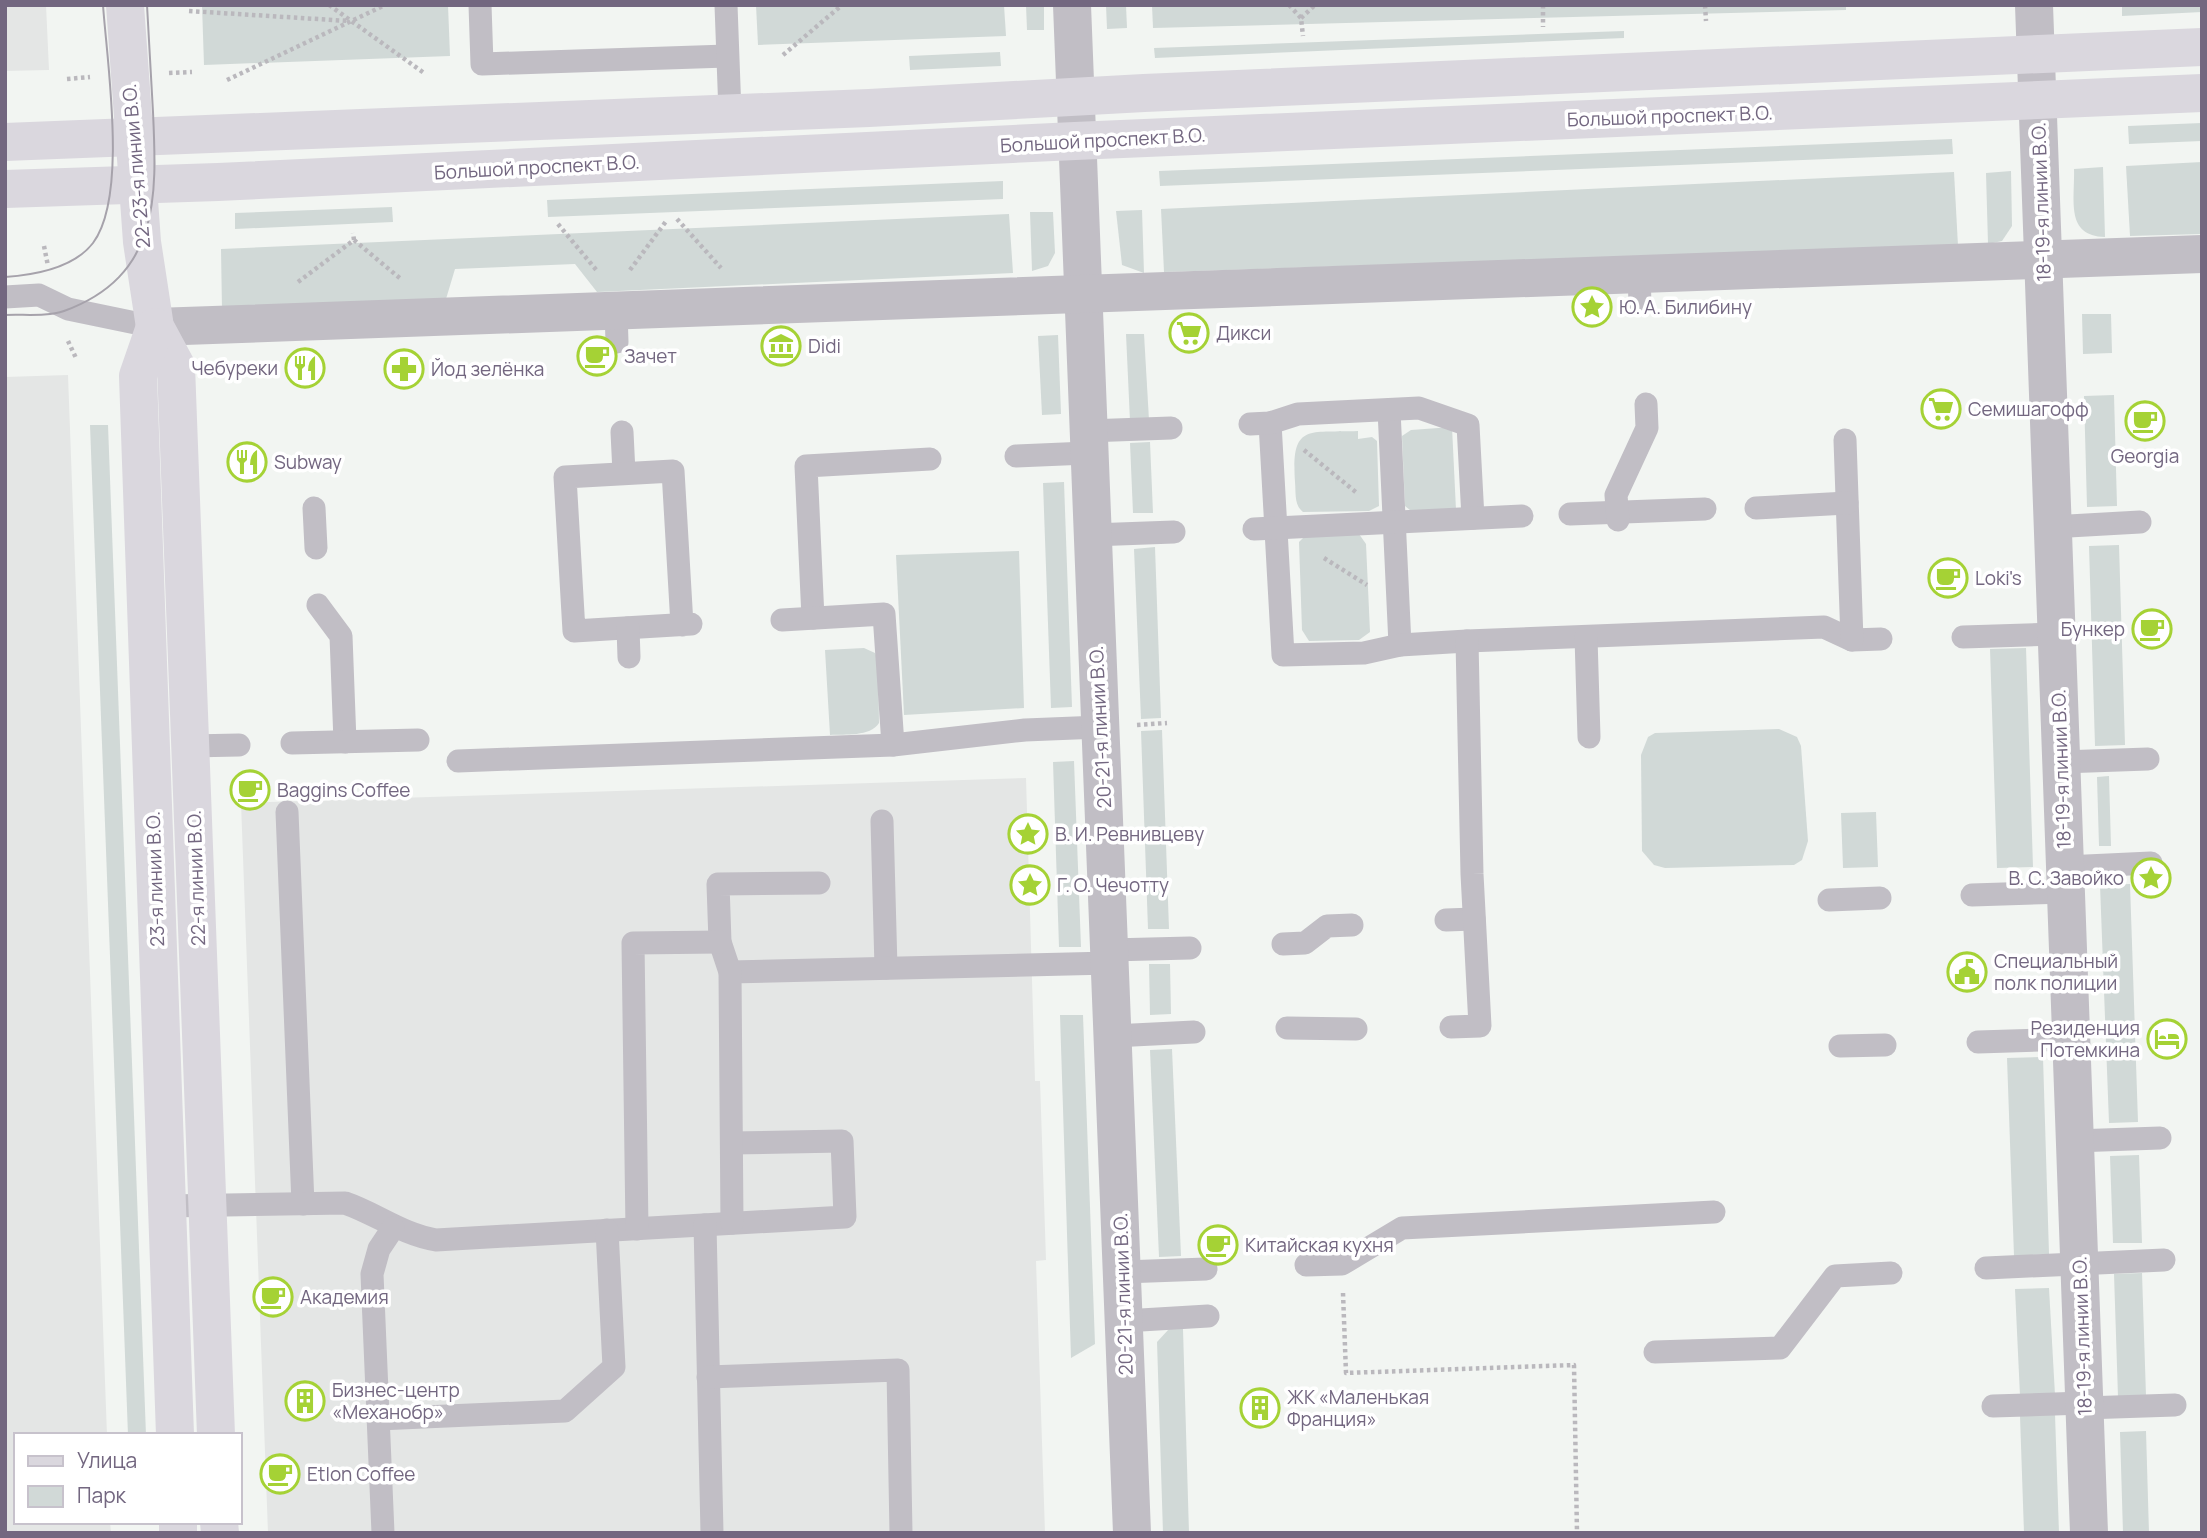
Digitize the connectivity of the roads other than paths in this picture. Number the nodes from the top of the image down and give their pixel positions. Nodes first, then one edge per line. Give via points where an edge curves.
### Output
1 (125, 5) edge
2 (480, 5) edge
3 (726, 5) edge
4 (1072, 5) edge
5 (2034, 5) edge
6 (2202, 47) edge
7 (2037, 54) junction
8 (727, 56) junction
9 (2202, 93) edge
10 (1074, 97) junction
11 (2038, 100) junction
12 (730, 113) junction
13 (134, 138) junction
14 (1075, 141) junction
15 (5, 142) edge
16 (138, 184) junction
17 (5, 188) edge
18 (2202, 254) edge
19 (2042, 259) junction
20 (1081, 294) junction
21 (5, 297) edge
22 (155, 327) junction
23 (1646, 404) dead end
24 (1389, 410) junction
25 (1171, 428) dead end
26 (622, 432) dead end
27 (1845, 440) dead end
28 (1087, 442) junction
29 (1016, 456) dead end
30 (930, 459) dead end
31 (624, 473) junction
32 (1847, 503) junction
33 (314, 508) dead end
34 (1756, 508) dead end
35 (1705, 509) dead end
36 (1570, 514) dead end
37 (1522, 516) dead end
38 (1617, 516) junction
39 (1473, 519) junction
40 (1393, 522) junction
41 (2140, 522) dead end
42 (2051, 527) junction
43 (1265, 528) junction
44 (1174, 532) dead end
45 (1091, 535) junction
46 (316, 548) dead end
47 (318, 605) dead end
48 (813, 618) junction
49 (782, 620) dead end
50 (628, 628) junction
51 (2055, 634) junction
52 (1586, 637) junction
53 (1963, 637) dead end
54 (1881, 639) dead end
55 (1852, 640) junction
56 (1467, 642) junction
57 (1400, 646) junction
58 (629, 657) dead end
59 (1100, 727) junction
60 (1589, 737) dead end
61 (418, 740) dead end
62 (345, 742) junction
63 (292, 743) dead end
64 (239, 745) dead end
65 (892, 745) junction
66 (191, 746) junction
67 (2148, 759) dead end
68 (458, 761) dead end
69 (2061, 762) junction
70 (287, 812) dead end
71 (882, 821) dead end
72 (2151, 863) dead end
73 (2065, 879) junction
74 (818, 883) dead end
75 (1972, 895) dead end
76 (1880, 898) dead end
77 (1829, 900) dead end
78 (1474, 919) junction
79 (1446, 920) dead end
80 (1352, 925) dead end
81 (720, 942) junction
82 (1283, 944) dead end
83 (1190, 948) dead end
84 (1110, 956) junction
85 (886, 968) junction
86 (730, 972) junction
87 (1451, 1027) dead end
88 (1287, 1028) dead end
89 (1356, 1029) dead end
90 (1194, 1032) dead end
91 (1113, 1035) junction
92 (2071, 1039) junction
93 (1978, 1042) dead end
94 (1885, 1045) dead end
95 (1840, 1046) dead end
96 (2160, 1138) dead end
97 (2074, 1141) junction
98 (732, 1143) junction
99 (303, 1204) junction
100 (208, 1205) junction
101 (167, 1206) junction
102 (1714, 1212) dead end
103 (733, 1223) junction
104 (705, 1225) junction
105 (393, 1227) junction
106 (637, 1229) junction
107 (607, 1230) junction
108 (2164, 1260) dead end
109 (1306, 1265) dead end
110 (2079, 1265) junction
111 (1986, 1268) dead end
112 (1206, 1269) dead end
113 (1123, 1272) junction
114 (1891, 1273) dead end
115 (1208, 1316) dead end
116 (1124, 1321) junction
117 (1655, 1352) dead end
118 (708, 1377) junction
119 (2175, 1405) dead end
120 (1993, 1406) dead end
121 (2084, 1406) junction
122 (379, 1419) junction
123 (175, 1433) edge
124 (216, 1433) edge
125 (383, 1533) edge
126 (712, 1533) edge
127 (901, 1533) edge
128 (1132, 1533) edge
129 (2089, 1533) edge

1 - 13 main road, 22-23-я линии В.О.
2 - 8 lane via 482,64
3 - 8 lane
4 - 10 street, 20-21-я линии В.О.
5 - 7 street, 18-19-я линии В.О.
6 - 7 main road
7 - 10 main road
7 - 11 street, 18-19-я линии В.О.
8 - 12 lane
9 - 11 main road, Большой проспект В.О.
10 - 12 main road
10 - 14 street, 20-21-я линии В.О.
11 - 14 main road, Большой проспект В.О.
11 - 19 street, 18-19-я линии В.О.
12 - 13 main road
13 - 15 main road
13 - 16 main road, 22-23-я линии В.О.
14 - 16 main road, Большой проспект В.О.
14 - 20 street, 20-21-я линии В.О.
16 - 17 main road, Большой проспект В.О.
16 - 22 main road, 22-23-я линии В.О.
18 - 19 street
19 - 20 street via 1640,289
19 - 42 street, 18-19-я линии В.О.
20 - 22 street via 616,315
20 - 28 street, 20-21-я линии В.О.
21 - 22 lane via 39,295 68,309
22 - 66 main road, 22-я линии В.О. via 176,366
22 - 101 main road, 23-я линии В.О. via 138,376
23 - 38 lane via 1647,428 1616,495
24 - 39 lane via 1419,408 1468,425
24 - 40 lane
24 - 43 lane via 1298,414 1260,424
25 - 28 lane
26 - 31 lane
27 - 32 lane
28 - 29 lane
28 - 45 street, 20-21-я линии В.О.
30 - 48 lane via 806,466
31 - 50 lane via 673,471 686,625
31 - 50 lane via 565,477 574,631
32 - 34 lane
32 - 55 lane
33 - 46 lane
35 - 38 lane
36 - 38 lane
37 - 39 lane
39 - 40 lane
40 - 43 lane
40 - 57 lane
41 - 42 lane
42 - 51 street, 18-19-я линии В.О.
43 - 57 lane via 1283,655 1364,653
44 - 45 lane
45 - 59 street, 20-21-я линии В.О.
47 - 62 lane via 341,636
48 - 49 lane
48 - 65 lane via 884,614
50 - 58 lane
51 - 53 lane
51 - 69 street, 18-19-я линии В.О.
52 - 55 lane via 1623,628 1824,627
52 - 56 lane
52 - 60 lane
54 - 55 lane
56 - 57 lane
56 - 78 lane
59 - 65 lane
59 - 84 street, 20-21-я линии В.О.
61 - 62 lane
62 - 63 lane
64 - 66 lane
65 - 68 lane via 633,749
66 - 100 main road, 22-я линии В.О.
67 - 69 lane
69 - 73 street, 18-19-я линии В.О.
70 - 99 lane
71 - 85 lane
72 - 73 lane
73 - 75 lane
73 - 92 street, 18-19-я линии В.О.
74 - 81 lane via 718,884
76 - 77 lane
78 - 79 lane
78 - 87 lane via 1480,1026
80 - 82 lane via 1327,926 1305,943
81 - 86 lane
81 - 106 lane via 633,943
83 - 84 lane
84 - 85 lane
84 - 91 street, 20-21-я линии В.О.
85 - 86 lane
86 - 98 lane
88 - 89 lane
90 - 91 lane
91 - 113 street, 20-21-я линии В.О.
92 - 93 lane
92 - 97 street, 18-19-я линии В.О.
94 - 95 lane
96 - 97 lane
97 - 110 street, 18-19-я линии В.О.
98 - 103 lane
98 - 103 lane via 842,1141 845,1217
99 - 100 lane
99 - 105 lane via 345,1203 369,1211
100 - 101 lane
100 - 124 main road, 22-я линии В.О.
101 - 123 main road, 23-я линии В.О.
102 - 109 lane via 1402,1228 1342,1264
103 - 104 lane
104 - 106 lane
104 - 118 lane
105 - 107 lane via 436,1240
105 - 122 lane via 379,1249 372,1274
106 - 107 lane
107 - 122 lane via 614,1367 565,1411
108 - 110 lane
110 - 111 lane
110 - 121 street, 18-19-я линии В.О.
112 - 113 lane
113 - 116 street, 20-21-я линии В.О.
114 - 117 lane via 1835,1276 1780,1348
115 - 116 lane
116 - 128 street, 20-21-я линии В.О.
118 - 126 lane
118 - 127 lane via 898,1370
119 - 121 lane
120 - 121 lane
121 - 129 street, 18-19-я линии В.О.
122 - 125 lane

